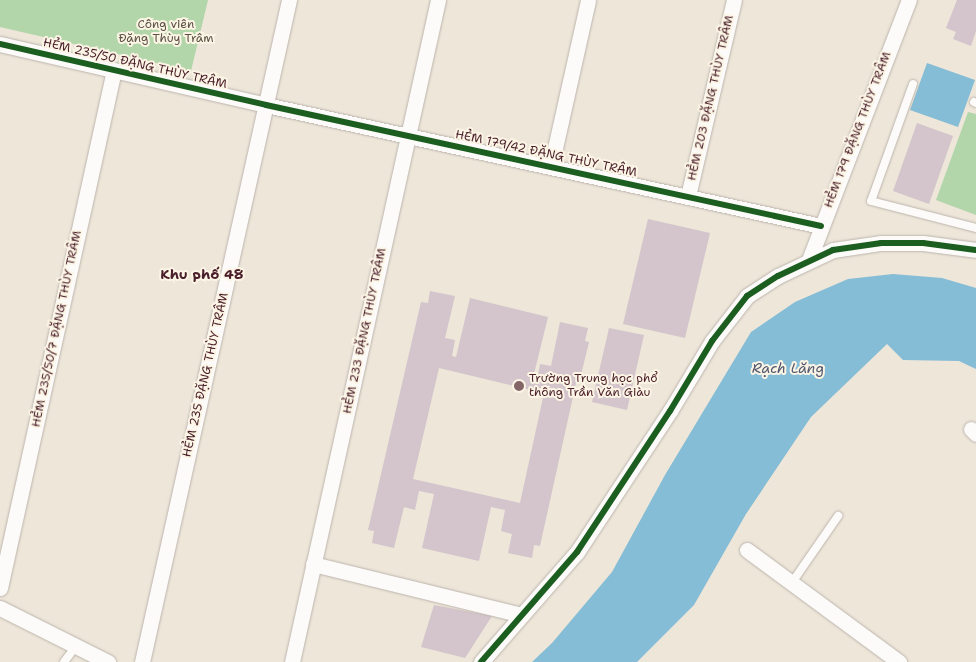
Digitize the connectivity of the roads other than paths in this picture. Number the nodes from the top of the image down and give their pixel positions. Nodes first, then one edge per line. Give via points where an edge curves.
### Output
1 (289, 0) edge
2 (438, 0) edge
3 (588, 0) edge
4 (734, 0) edge
5 (909, 0) edge
6 (0, 44) edge
7 (114, 70) junction
8 (913, 84) dead end
9 (266, 105) junction
10 (408, 135) junction
11 (550, 166) junction
12 (688, 196) junction
13 (821, 226) junction
14 (976, 228) edge
15 (976, 250) edge
16 (809, 260) junction
17 (838, 516) dead end
18 (747, 550) dead end
19 (313, 564) junction
20 (791, 584) junction
21 (0, 588) edge
22 (0, 608) edge
23 (522, 615) junction
24 (77, 645) junction
25 (64, 662) edge
26 (108, 662) edge
27 (142, 662) edge
28 (292, 662) edge
29 (481, 662) edge
30 (899, 662) edge

1 - 9 street, HẺM 235 ĐẶNG THÙY TRÂM
2 - 10 street, HẺM 233 ĐẶNG THÙY TRÂM
3 - 11 street
4 - 12 street, HẺM 203 ĐẶNG THÙY TRÂM
5 - 13 street, HẺM 179 ĐẶNG THÙY TRÂM
6 - 7 street, HẺM 235/50 ĐẶNG THÙY TRÂM
7 - 9 street, HẺM 235/50 ĐẶNG THÙY TRÂM
7 - 21 street, HẺM 235/50/7 ĐẶNG THÙY TRÂM
8 - 14 lane via 871,201
9 - 10 street, HẺM 179/42 ĐẶNG THÙY TRÂM
9 - 27 street, HẺM 235 ĐẶNG THÙY TRÂM
10 - 11 street, HẺM 179/42 ĐẶNG THÙY TRÂM
10 - 19 street, HẺM 233 ĐẶNG THÙY TRÂM
11 - 12 street, HẺM 179/42 ĐẶNG THÙY TRÂM
12 - 13 street, HẺM 179/42 ĐẶNG THÙY TRÂM
13 - 16 street, HẺM 179 ĐẶNG THÙY TRÂM
15 - 16 street via 923,242 881,243 833,250
16 - 23 street via 747,296 728,318 577,552
17 - 20 lane
18 - 20 street
19 - 23 street
19 - 28 street, HẺM 233 ĐẶNG THÙY TRÂM
20 - 30 street
22 - 24 street
23 - 29 street
24 - 25 lane
24 - 26 street

